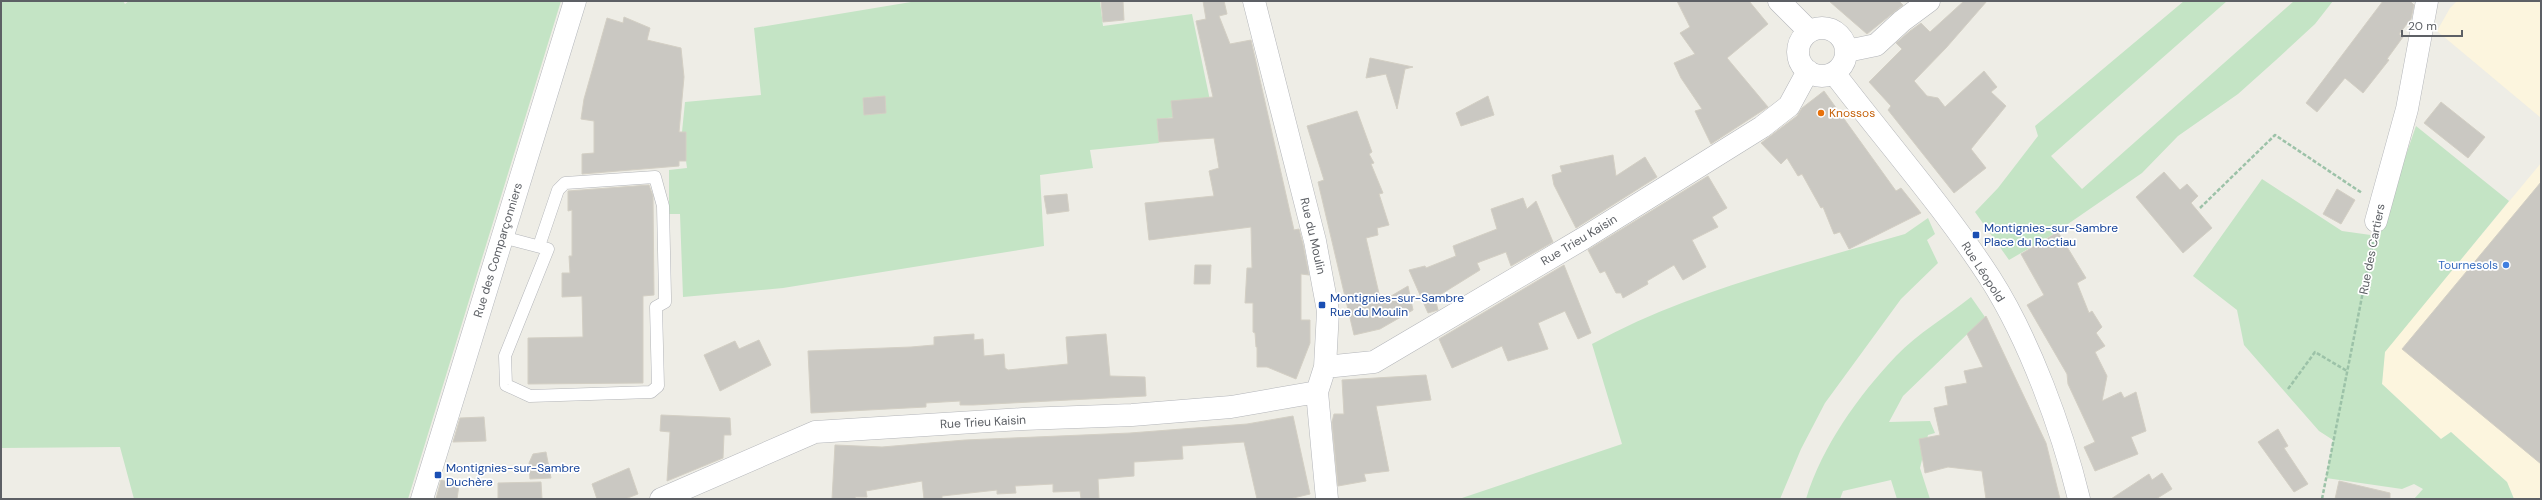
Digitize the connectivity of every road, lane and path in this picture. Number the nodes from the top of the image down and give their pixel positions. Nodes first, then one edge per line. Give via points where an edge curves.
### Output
1 (575, 1) edge
2 (1254, 1) edge
3 (1779, 1) edge
4 (1929, 1) edge
5 (2427, 1) edge
6 (1810, 31) junction
7 (1846, 52) junction
8 (1808, 71) junction
9 (1834, 73) junction
10 (2200, 208) dead end
11 (2378, 215) junction
12 (502, 236) junction
13 (539, 246) junction
14 (1325, 366) junction
15 (2347, 371) junction
16 (2288, 389) dead end
17 (1317, 392) junction
18 (422, 499) edge
19 (661, 499) edge
20 (1327, 499) edge
21 (2079, 499) edge
22 (2322, 499) edge

1 - 12 street, Rue des Comparçonniers
2 - 14 street, Rue du Moulin via 1315,241 1328,311
3 - 6 street
4 - 7 street via 1876,45
5 - 11 street, Rue des Cartiers via 2407,109
6 - 7 street via 1831,29 1842,38
6 - 8 street via 1798,48 1800,61
7 - 9 street via 1843,64
8 - 9 street via 1821,76
8 - 14 street, Rue Trieu Kaisin via 1789,106 1762,127 1584,238 1374,362
9 - 21 street, Rue Léopold via 1990,279 2024,342 2067,451
10 - 11 path via 2275,135 2359,189
11 - 15 path, Rue des Cartiers
12 - 13 lane
12 - 18 street, Rue des Comparçonniers
13 - 13 lane via 548,249 505,356 506,385 530,396 651,392 658,386 656,307 665,302 663,206 655,177 565,183 558,190
14 - 17 street, Rue du Moulin
15 - 16 path via 2315,352
15 - 22 path, Rue des Cartiers
17 - 19 street, Rue Trieu Kaisin via 1231,407 1132,416 1023,419 814,432
17 - 20 street, Rue du Moulin

